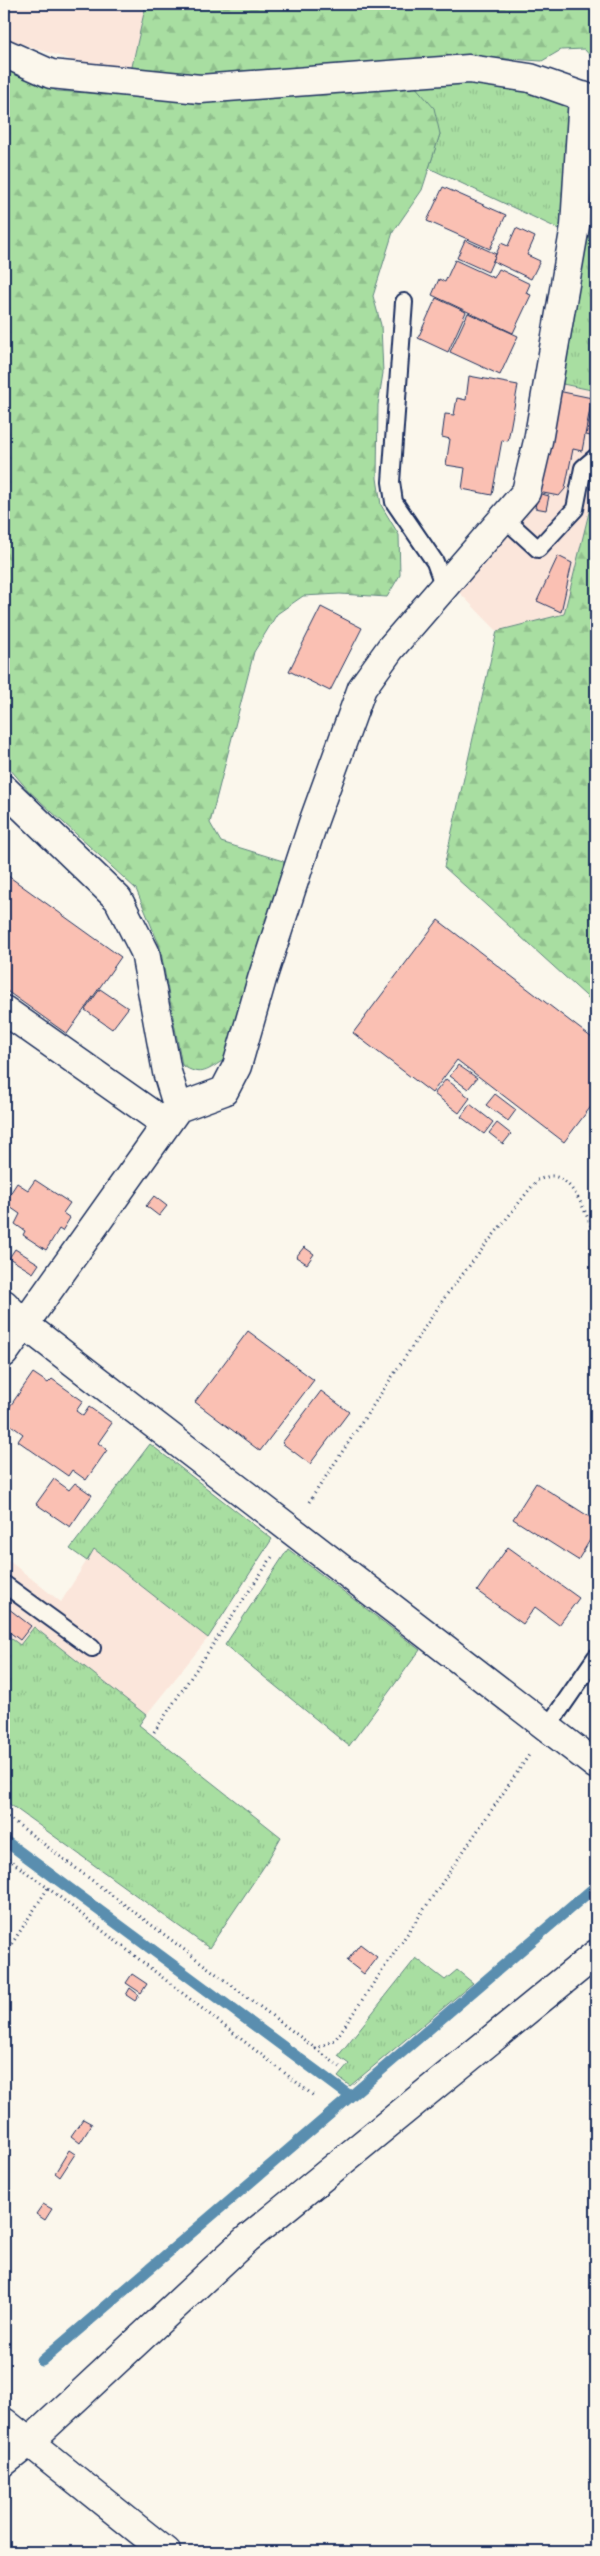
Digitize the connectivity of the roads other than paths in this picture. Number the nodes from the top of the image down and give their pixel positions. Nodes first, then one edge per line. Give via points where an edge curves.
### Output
1 (4, 53) edge
2 (590, 98) edge
3 (404, 302) dead end
4 (596, 457) edge
5 (503, 517) junction
6 (444, 587) junction
7 (4, 789) edge
8 (4, 1010) edge
9 (172, 1116) junction
10 (4, 1304) edge
11 (24, 1324) junction
12 (4, 1353) edge
13 (4, 1584) edge
14 (92, 1648) dead end
15 (596, 1658) edge
16 (547, 1728) junction
17 (596, 1765) edge
18 (596, 1954) edge
19 (4, 2422) edge
20 (28, 2443) junction
21 (4, 2462) edge
22 (166, 2552) edge

1 - 2 street via 51,74 200,89 469,70 530,78
2 - 5 street via 575,226 538,441 526,492
3 - 6 lane via 391,482 394,502 436,562
4 - 5 lane via 583,468 575,509 538,549
5 - 6 street
6 - 9 street via 390,649 362,688 314,820 237,1066 224,1091
7 - 9 street via 118,899 145,952 168,1072
8 - 9 street
9 - 11 street
10 - 11 street
11 - 12 street
11 - 16 street
13 - 14 lane
15 - 16 lane
16 - 17 street
18 - 20 street via 247,2239
19 - 20 street
20 - 21 street
20 - 22 street

